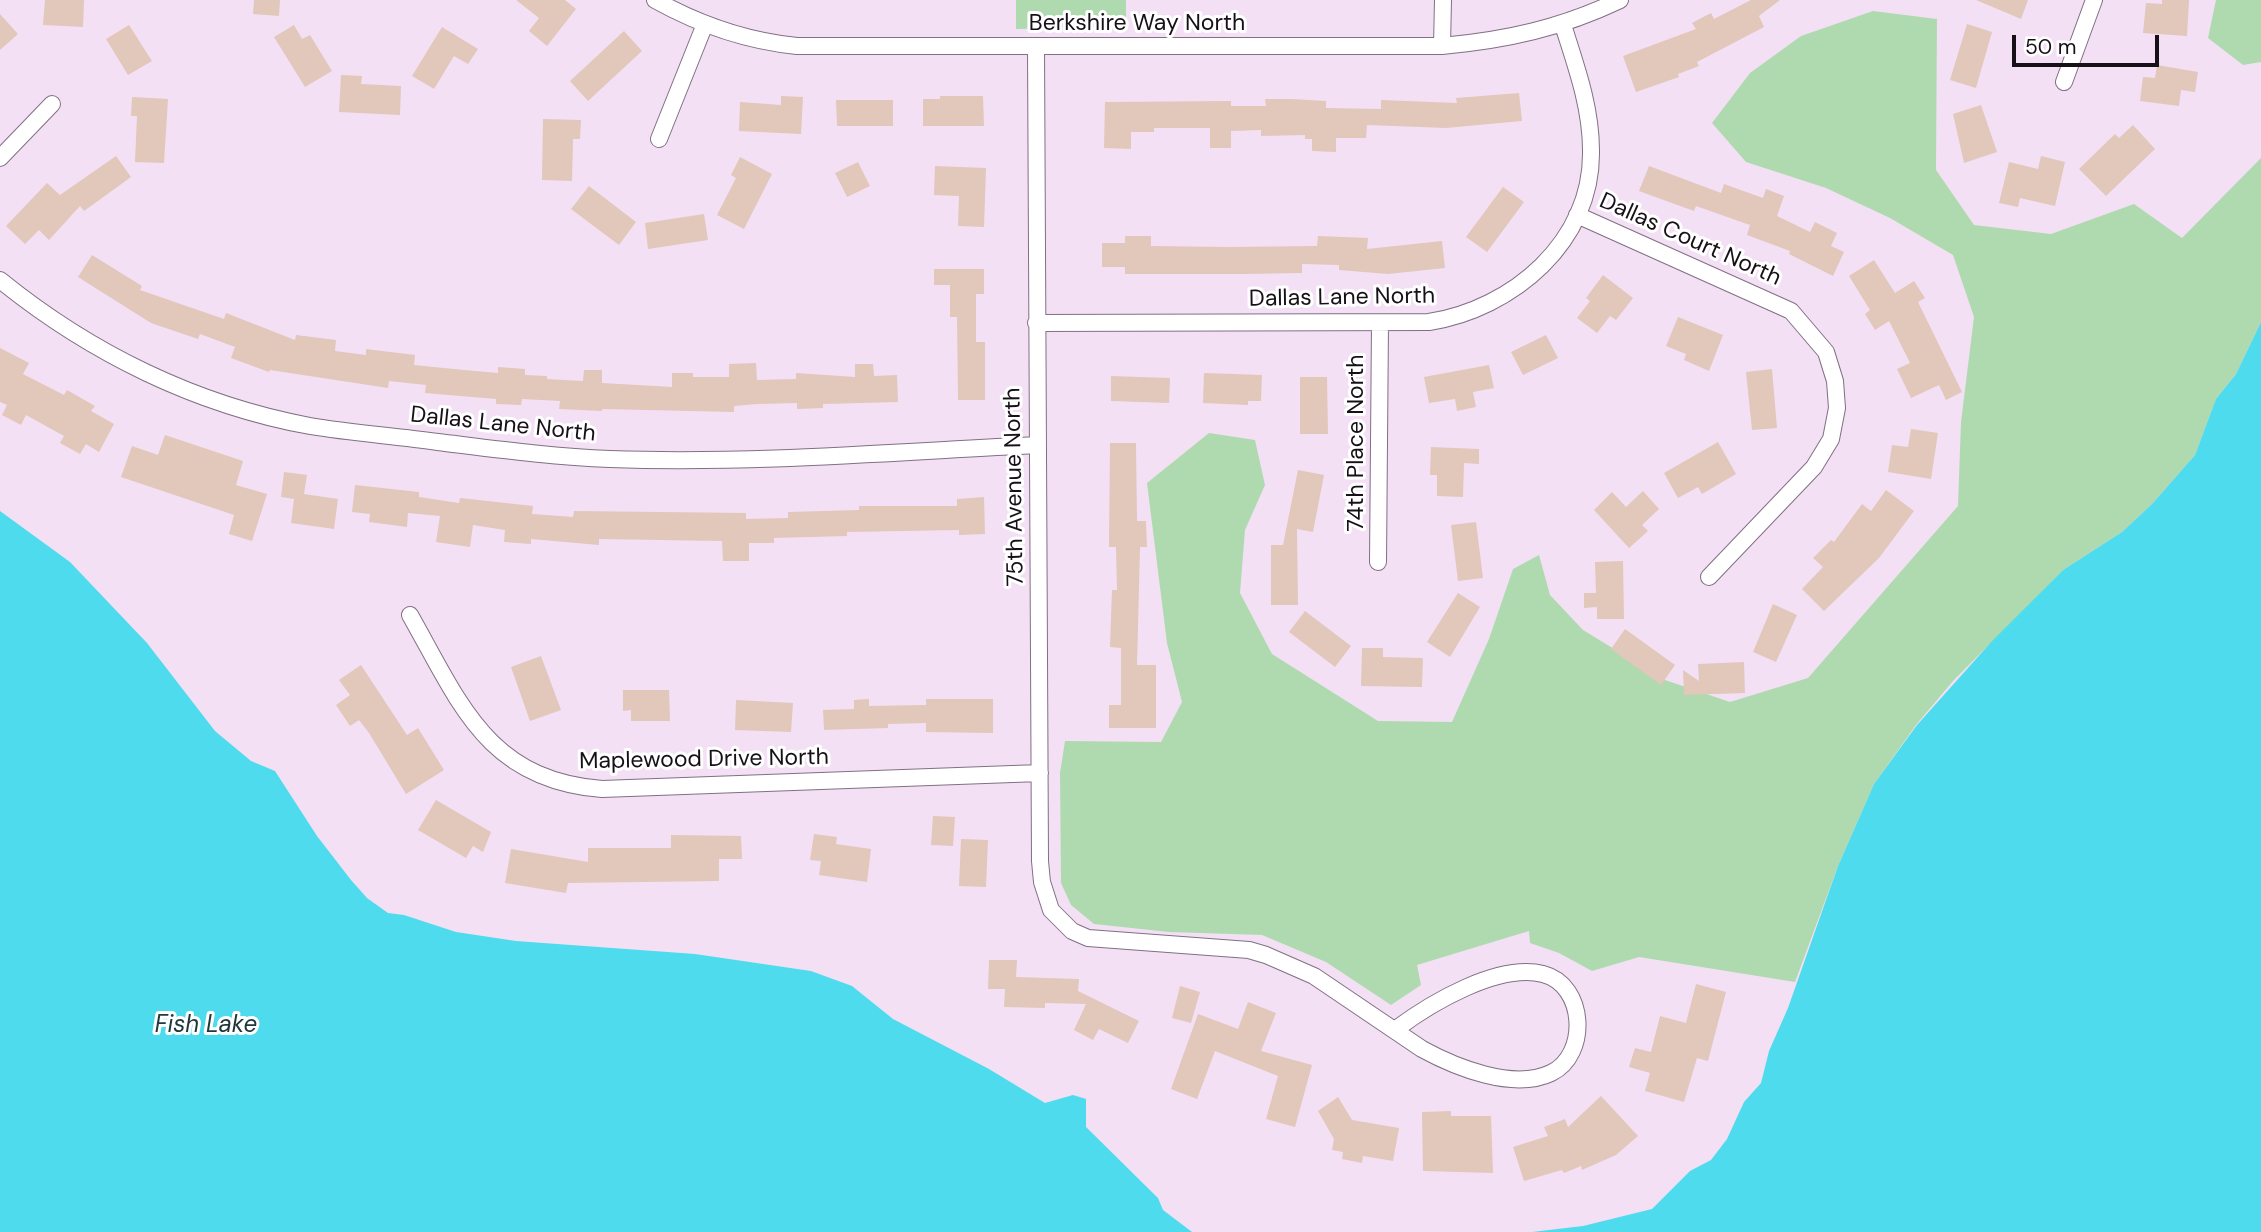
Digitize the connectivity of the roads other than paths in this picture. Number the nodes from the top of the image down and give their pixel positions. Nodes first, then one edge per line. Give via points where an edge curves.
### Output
1 (655, 0) edge
2 (1443, 0) edge
3 (1620, 0) edge
4 (2094, 0) edge
5 (705, 24) junction
6 (1563, 25) junction
7 (1442, 46) junction
8 (1036, 47) junction
9 (2064, 82) dead end
10 (52, 104) dead end
11 (659, 139) dead end
12 (0, 158) edge
13 (1577, 215) junction
14 (0, 280) edge
15 (1037, 323) junction
16 (1380, 323) junction
17 (1037, 445) junction
18 (1378, 562) dead end
19 (1709, 577) dead end
20 (410, 615) dead end
21 (1040, 773) junction
22 (1396, 1029) junction

1 - 5 street, Berkshire Way North
2 - 7 street
3 - 6 street, Berkshire Way North
4 - 9 street
5 - 8 street, Berkshire Way North via 764,43 797,46
5 - 11 street
6 - 7 street, Berkshire Way North
6 - 13 street, Dallas Lane North via 1590,121 1592,154
7 - 8 street, Berkshire Way North
8 - 15 street, 75th Avenue North
10 - 12 street
13 - 16 street, Dallas Lane North via 1547,261 1507,296 1456,318
13 - 19 street, Dallas Court North via 1791,311 1826,352 1837,408 1831,439 1814,467
14 - 17 street, Dallas Lane North via 84,340 145,373 243,410 311,426 619,459 760,459
15 - 16 street, Dallas Lane North
15 - 17 street, 75th Avenue North
16 - 18 street, 74th Place North
17 - 21 street, 75th Avenue North
20 - 21 street, Maplewood Drive North via 477,728 499,752 530,772 563,785 602,789
21 - 22 street, 75th Avenue North via 1042,881 1059,921 1087,938 1266,955 1314,976
22 - 22 street via 1439,1059 1513,1078 1552,1073 1576,1044 1579,1026 1574,1004 1563,986 1532,972 1451,994

